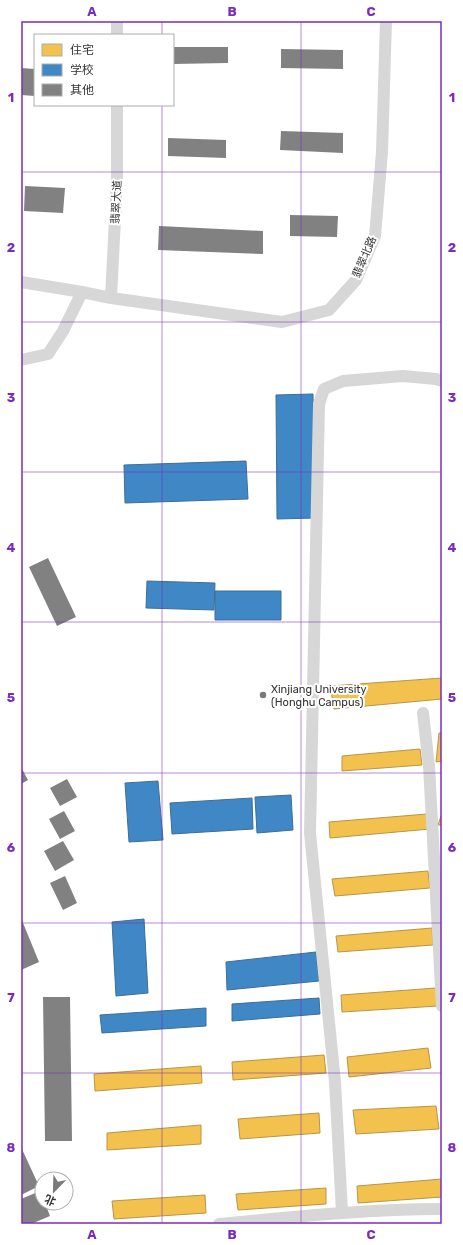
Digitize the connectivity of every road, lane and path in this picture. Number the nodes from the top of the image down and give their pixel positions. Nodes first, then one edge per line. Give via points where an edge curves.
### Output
1 (117, 21) edge
2 (386, 21) edge
3 (117, 34) edge
4 (117, 106) edge
5 (21, 282) edge
6 (82, 292) junction
7 (111, 298) junction
8 (21, 360) edge
9 (442, 381) edge
10 (423, 713) dead end
11 (442, 1006) edge
12 (442, 1209) edge
13 (342, 1212) junction
14 (219, 1224) edge

1 - 3 street
2 - 7 street, 翡翠北路 via 382,152 374,236 356,280 330,310 282,322
4 - 7 street, 翡翠大道 via 117,179
5 - 6 street, 翡翠北路
6 - 7 street, 翡翠北路
6 - 8 street via 48,354
9 - 13 street via 403,376 344,381 324,389 319,404 310,833 336,1082
10 - 11 street via 429,766
12 - 13 street
13 - 14 street

